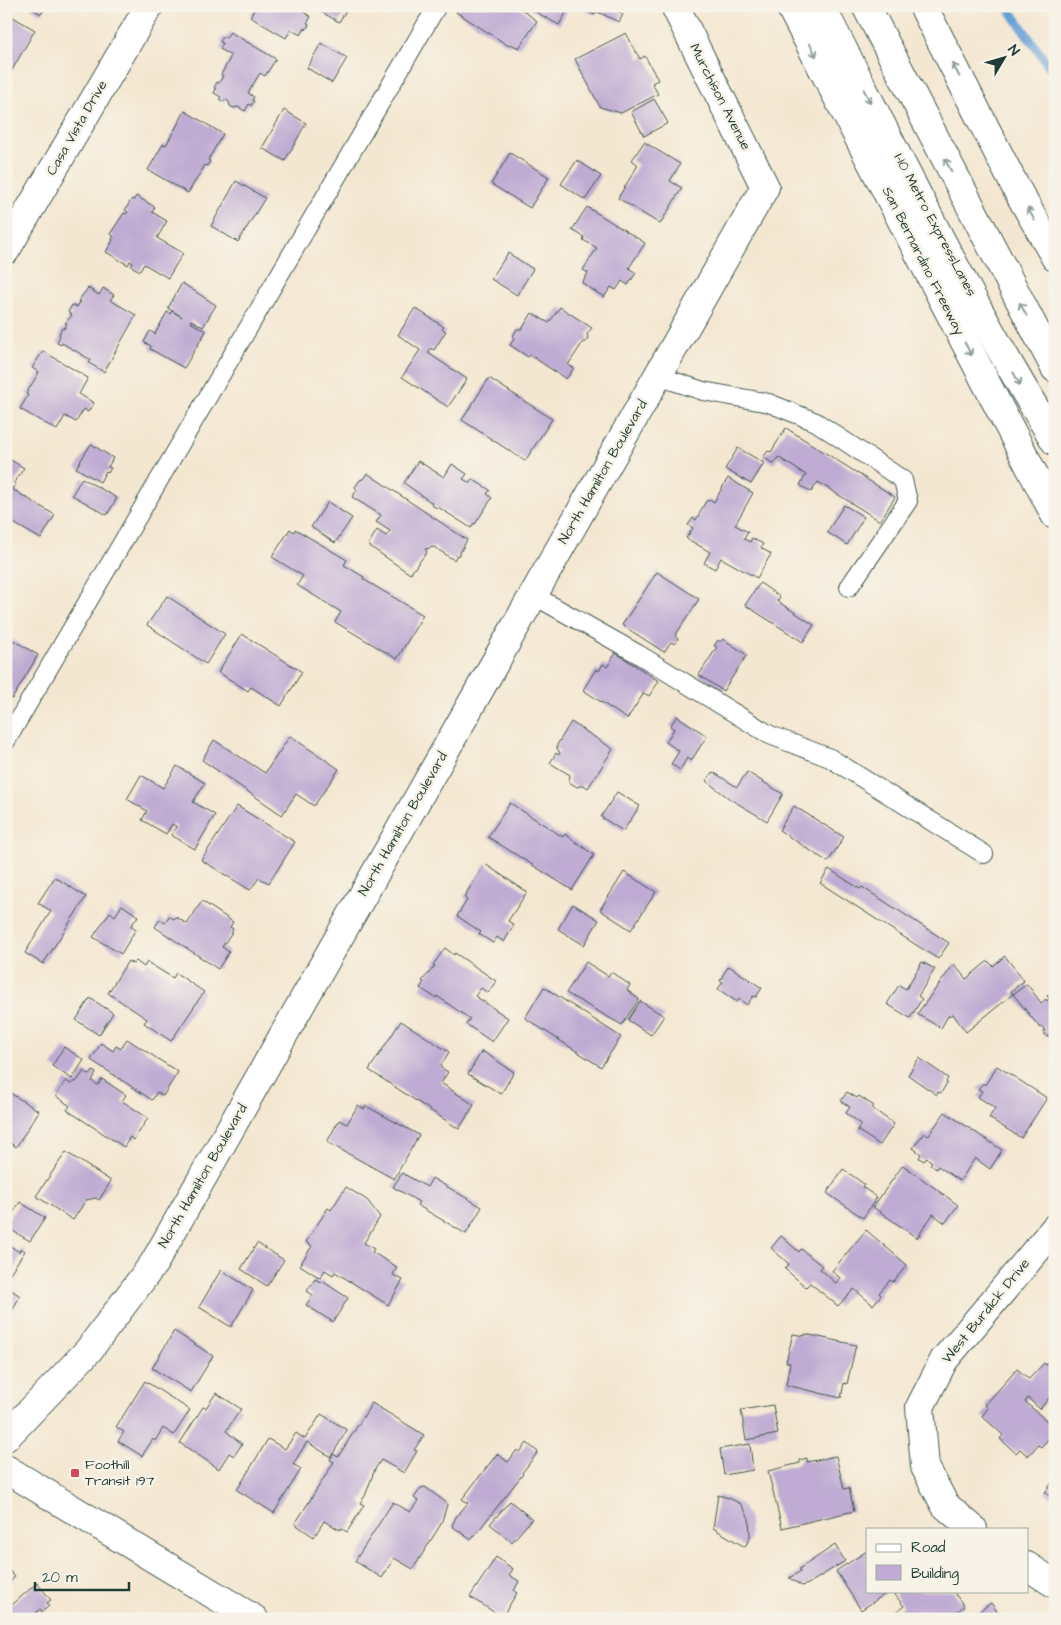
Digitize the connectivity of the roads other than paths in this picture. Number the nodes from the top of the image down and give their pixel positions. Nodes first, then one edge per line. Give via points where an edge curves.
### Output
1 (149, 6) edge
2 (437, 6) edge
3 (674, 6) edge
4 (790, 6) edge
5 (821, 6) edge
6 (866, 6) edge
7 (923, 6) edge
8 (765, 187) joint
9 (6, 250) edge
10 (1055, 257) edge
11 (1055, 368) edge
12 (658, 376) junction
13 (1055, 441) edge
14 (1055, 515) edge
15 (849, 587) dead end
16 (533, 595) junction
17 (6, 741) edge
18 (984, 854) dead end
19 (1055, 1228) edge
20 (6, 1437) edge
21 (6, 1469) edge
22 (972, 1528) edge
23 (1028, 1567) edge
24 (1055, 1584) edge
25 (254, 1619) edge

1 - 9 main road, Casa Vista Drive
2 - 17 lane
3 - 8 main road, Murchison Avenue
4 -> 14 main road, San Bernardino Freeway
5 -> 13 main road, I-10 Metro ExpressLanes via 1019,384
11 -> 6 main road
10 -> 7 main road
8 - 12 main road, North Hamilton Boulevard
12 - 15 lane via 703,391 769,403 816,422 903,480 908,501
12 - 16 main road, North Hamilton Boulevard
16 - 18 lane via 770,734 830,758
16 - 20 main road, North Hamilton Boulevard via 154,1263 88,1351
19 - 22 main road, West Burdick Drive via 944,1360 920,1407 925,1467 945,1505
21 - 25 main road
23 - 24 main road

